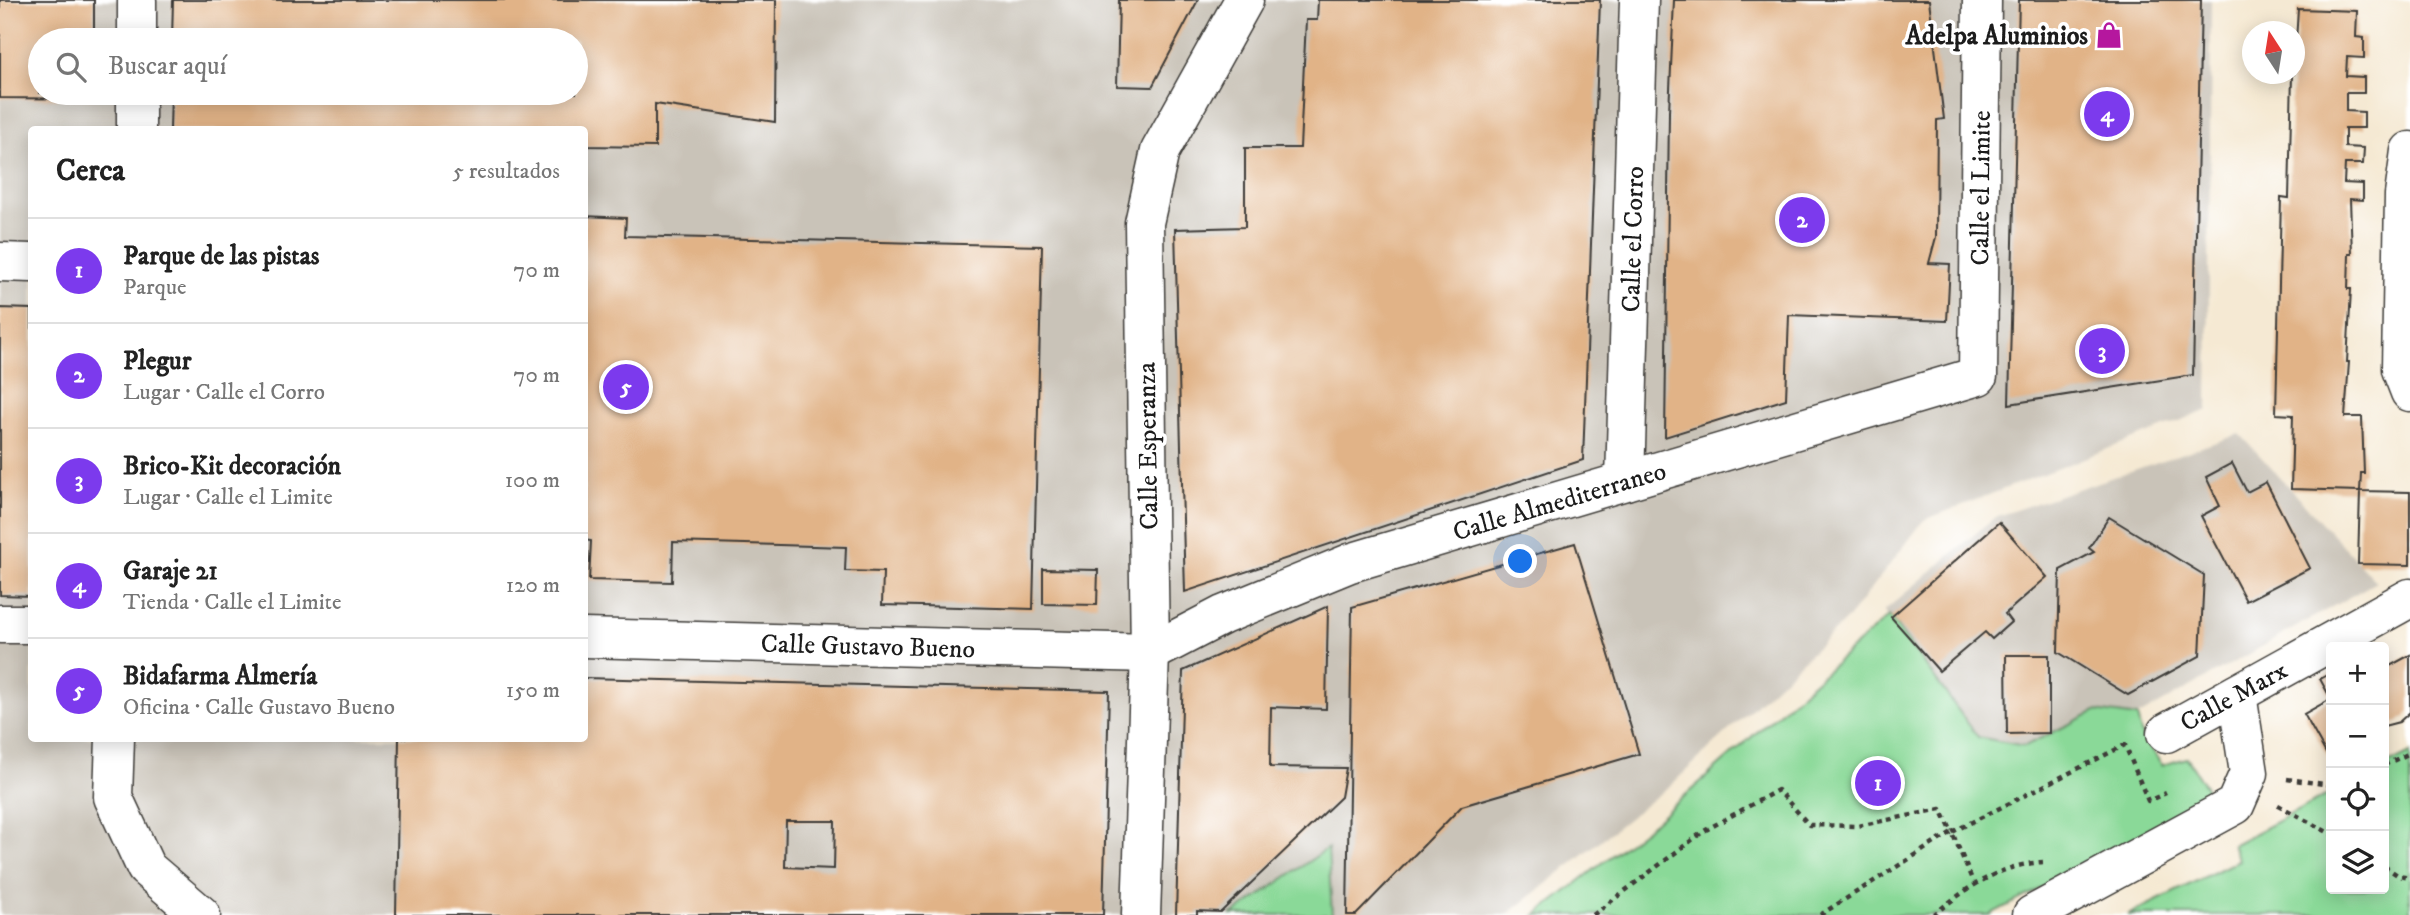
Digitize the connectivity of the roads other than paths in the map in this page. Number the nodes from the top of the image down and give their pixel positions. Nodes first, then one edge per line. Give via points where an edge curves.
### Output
1 (137, 0) edge
2 (1244, 0) edge
3 (1639, 0) edge
4 (1982, 0) edge
5 (137, 28) edge
6 (136, 105) edge
7 (136, 126) edge
8 (2410, 151) edge
9 (0, 262) edge
10 (28, 263) edge
11 (1978, 376) joint
12 (2410, 392) edge
13 (1625, 481) junction
14 (2410, 598) edge
15 (0, 624) edge
16 (28, 624) edge
17 (588, 638) edge
18 (1150, 653) junction
19 (2238, 694) junction
20 (2166, 733) dead end
21 (115, 742) edge
22 (201, 915) edge
23 (1141, 915) edge
24 (2032, 915) edge

1 - 5 street
2 - 18 street, Calle Esperanza via 1160,151 1144,223
3 - 13 street, Calle el Corro
4 - 11 street, Calle el Limite
6 - 7 street
8 - 12 street via 2403,195 2401,369
9 - 10 street
11 - 13 street, Calle Almediterraneo
13 - 18 street, Calle Almediterraneo via 1350,563 1223,615
14 - 19 street, Calle Marx
15 - 16 street
17 - 18 street, Calle Gustavo Bueno
18 - 23 street, Calle Esperanza
19 - 20 street, Calle Marx
19 - 24 street via 2249,773 2235,805
21 - 22 street via 113,797 146,868

